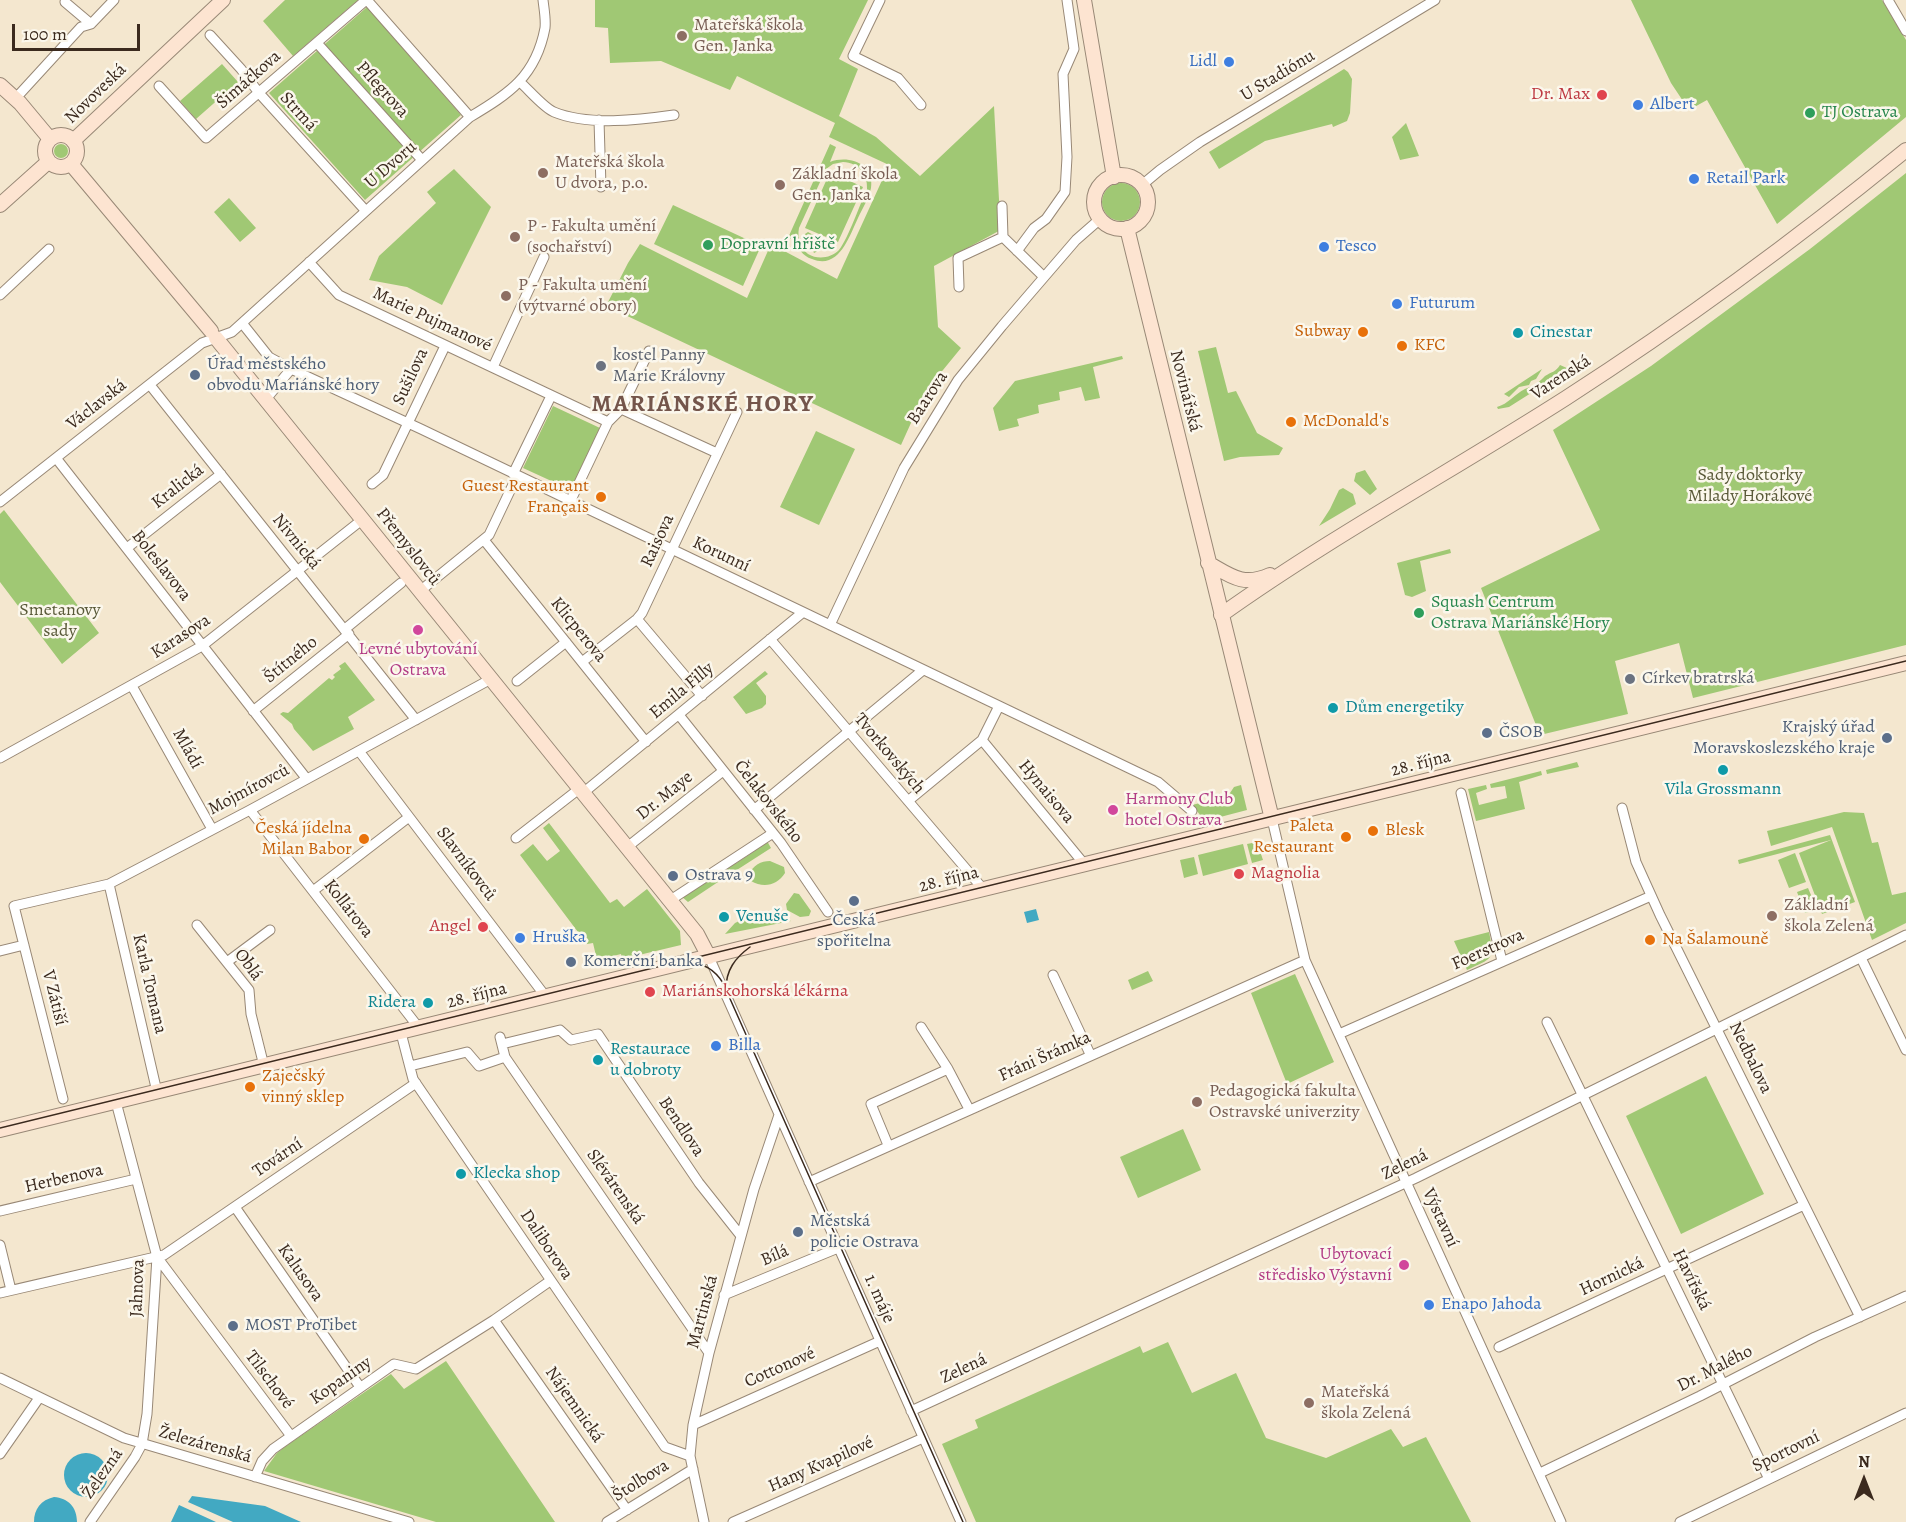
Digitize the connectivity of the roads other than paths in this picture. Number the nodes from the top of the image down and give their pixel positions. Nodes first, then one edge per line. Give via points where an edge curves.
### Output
1 (114, 0) edge
2 (223, 0) edge
3 (367, 0) edge
4 (543, 0) edge
5 (880, 0) edge
6 (1067, 0) edge
7 (1084, 0) edge
8 (1435, 0) edge
9 (1888, 0) edge
10 (65, 2) dead end
11 (91, 24) junction
12 (1906, 32) edge
13 (210, 35) dead end
14 (317, 43) junction
15 (520, 82) junction
16 (0, 85) edge
17 (159, 86) dead end
18 (259, 93) junction
19 (15, 99) junction
20 (921, 105) dead end
21 (674, 115) dead end
22 (470, 117) junction
23 (599, 120) junction
24 (50, 139) junction
25 (74, 141) junction
26 (1906, 150) edge
27 (422, 160) junction
28 (48, 162) junction
29 (71, 164) junction
30 (1114, 177) junction
31 (1142, 185) junction
32 (600, 188) dead end
33 (0, 205) edge
34 (1002, 206) dead end
35 (365, 210) junction
36 (1100, 219) junction
37 (1127, 228) junction
38 (1003, 237) junction
39 (49, 249) dead end
40 (1017, 251) junction
41 (544, 257) dead end
42 (309, 262) junction
43 (1044, 277) junction
44 (960, 287) dead end
45 (0, 295) edge
46 (242, 323) junction
47 (213, 334) junction
48 (445, 346) junction
49 (649, 351) dead end
50 (493, 367) junction
51 (291, 369) junction
52 (150, 385) junction
53 (551, 396) junction
54 (266, 399) junction
55 (621, 409) junction
56 (736, 412) dead end
57 (608, 422) junction
58 (408, 423) junction
59 (717, 453) junction
60 (56, 458) junction
61 (221, 474) junction
62 (515, 475) junction
63 (372, 484) dead end
64 (0, 502) edge
65 (570, 502) junction
66 (363, 519) junction
67 (484, 540) junction
68 (127, 548) junction
69 (672, 551) junction
70 (1307, 558) junction
71 (1208, 562) junction
72 (298, 570) junction
73 (401, 583) dead end
74 (420, 591) junction
75 (802, 613) junction
76 (1221, 615) junction
77 (637, 619) junction
78 (830, 626) junction
79 (347, 631) junction
80 (770, 639) junction
81 (566, 642) junction
82 (202, 646) junction
83 (582, 662) junction
84 (1906, 663) edge
85 (923, 670) junction
86 (491, 679) junction
87 (517, 681) dead end
88 (132, 686) junction
89 (702, 696) junction
90 (999, 706) junction
91 (253, 711) junction
92 (679, 715) junction
93 (416, 720) junction
94 (848, 730) junction
95 (981, 740) junction
96 (646, 742) junction
97 (359, 751) junction
98 (0, 758) edge
99 (723, 771) junction
100 (306, 778) junction
101 (581, 791) junction
102 (1461, 793) dead end
103 (908, 801) junction
104 (1622, 808) dead end
105 (250, 810) junction
106 (754, 810) junction
107 (1192, 811) dead end
108 (409, 817) junction
109 (1272, 819) junction
110 (212, 829) junction
111 (773, 833) junction
112 (516, 838) dead end
113 (626, 848) junction
114 (1085, 865) junction
115 (109, 884) junction
116 (984, 890) junction
117 (313, 891) junction
118 (1651, 896) junction
119 (669, 901) junction
120 (14, 906) joint
121 (828, 912) dead end
122 (197, 925) dead end
123 (270, 930) dead end
124 (1906, 935) edge
125 (24, 945) junction
126 (0, 951) edge
127 (709, 957) junction
128 (1861, 958) junction
129 (1305, 960) junction
130 (1502, 962) junction
131 (227, 963) junction
132 (1053, 975) dead end
133 (546, 997) junction
134 (1547, 1022) dead end
135 (921, 1027) dead end
136 (419, 1028) junction
137 (1718, 1030) junction
138 (401, 1033) junction
139 (598, 1034) joint
140 (1339, 1034) junction
141 (1906, 1050) edge
142 (1090, 1054) junction
143 (505, 1057) junction
144 (264, 1066) junction
145 (410, 1066) junction
146 (948, 1069) junction
147 (416, 1083) junction
148 (157, 1092) junction
149 (1583, 1095) junction
150 (63, 1099) dead end
151 (116, 1102) junction
152 (969, 1109) junction
153 (779, 1115) junction
154 (0, 1130) edge
155 (888, 1145) junction
156 (136, 1179) junction
157 (809, 1182) junction
158 (1406, 1183) junction
159 (1804, 1205) junction
160 (235, 1207) junction
161 (0, 1211) edge
162 (741, 1236) junction
163 (838, 1248) junction
164 (1, 1253) edge
165 (157, 1257) junction
166 (1667, 1270) junction
167 (550, 1281) junction
168 (11, 1290) junction
169 (0, 1293) edge
170 (724, 1295) junction
171 (1906, 1296) edge
172 (1860, 1317) junction
173 (494, 1320) junction
174 (880, 1341) junction
175 (1499, 1347) dead end
176 (709, 1353) junction
177 (0, 1378) edge
178 (1724, 1382) junction
179 (360, 1387) junction
180 (39, 1398) junction
181 (911, 1411) junction
182 (1906, 1413) edge
183 (693, 1425) junction
184 (291, 1436) junction
185 (923, 1438) junction
186 (142, 1444) junction
187 (0, 1454) edge
188 (690, 1456) junction
189 (693, 1469) junction
190 (1540, 1473) junction
191 (255, 1477) junction
192 (1769, 1479) junction
193 (627, 1509) junction
194 (90, 1522) edge
195 (409, 1522) edge
196 (607, 1522) edge
197 (704, 1522) edge
198 (733, 1522) edge
199 (961, 1522) edge
200 (1561, 1522) edge
201 (1680, 1522) edge

1 - 11 street
2 - 25 street, Novoveská
3 - 14 street, Šimáčkova
3 - 22 street
4 - 15 street, U Dvoru via 545,27 533,64
5 - 20 street via 853,56 898,78
6 - 40 street via 1074,49 1063,74 1065,192
7 - 30 street
8 - 31 street, U Stadiónu via 1200,142
9 - 12 street
10 - 11 street
11 - 19 street via 81,27
13 - 18 street, Strmá
14 - 18 street, Šimáčkova
14 - 27 street, Pflegrova
15 - 22 street, U Dvoru via 504,98
15 - 23 street via 553,112
16 - 19 street
17 - 18 street, Šimáčkova via 207,138
18 - 35 street, Strmá
19 - 24 street
21 - 23 street
22 - 27 street, U Dvoru
23 - 32 street
24 - 25 street via 62,135
24 - 28 street via 45,150
25 - 29 street via 77,153
26 - 70 street, Varenská via 1714,298 1566,398
27 - 35 street, U Dvoru
28 - 29 street via 59,168
28 - 33 street
29 - 47 street, Přemyslovců
30 - 31 street via 1130,177
30 - 36 street via 1096,193 1095,209
31 - 37 street via 1148,199 1146,213
34 - 38 street
35 - 42 street, U Dvoru
36 - 37 street via 1114,228
36 - 43 street, Baarova
37 - 71 street, Novinářská
38 - 40 street
38 - 44 street via 958,258
39 - 45 street
40 - 43 street
41 - 50 street
42 - 46 street, U Dvoru
42 - 48 street, Marie Pujmanové via 339,295
43 - 78 street, Baarova via 958,380 930,424 901,474
46 - 47 street, U Dvoru via 232,332
46 - 51 street, Korunní via 269,357
47 - 52 street, Václavská
47 - 54 street, Přemyslovců
48 - 50 street, Marie Pujmanové
48 - 58 street, Sušilova
49 - 55 street
50 - 53 street, Marie Pujmanové
51 - 54 street
51 - 58 street, Korunní
52 - 60 street, Václavská
52 - 61 street, Nivnická
53 - 57 street, Marie Pujmanové
53 - 62 street
54 - 66 street, Přemyslovců
55 - 57 street
55 - 59 street
56 - 59 street, Raisova
57 - 65 street
58 - 62 street, Korunní
58 - 63 street, Sušilova via 383,475
59 - 69 street, Raisova
60 - 64 street, Václavská
60 - 68 street, Boleslavova
61 - 68 street, Kralická
61 - 72 street, Nivnická
62 - 65 street, Korunní
62 - 67 street
65 - 69 street, Korunní
66 - 72 street, Karasova
66 - 74 street, Přemyslovců
67 - 74 street
67 - 81 street, Klicperova
68 - 82 street, Boleslavova
69 - 75 street, Korunní
69 - 77 street, Raisova
70 - 71 street via 1256,581 1242,581
70 - 76 street, Varenská
71 - 76 street, Novinářská
72 - 79 street, Nivnická
72 - 82 street, Karasova
73 - 79 street, Štítného
74 - 86 street, Přemyslovců
75 - 78 street, Korunní
75 - 80 street, Emila Filly
76 - 109 street, Novinářská
77 - 83 street, Raisova
77 - 89 street
78 - 85 street, Korunní
79 - 91 street, Štítného
79 - 93 street, Nivnická
80 - 89 street, Emila Filly
80 - 94 street, Tvorkovských
81 - 83 street, Klicperova
81 - 87 street
82 - 88 street, Karasova
82 - 91 street, Boleslavova
83 - 96 street, Klicperova
84 - 109 street, 28. října
85 - 90 street, Korunní
85 - 94 street
86 - 93 street, Mojmírovců
86 - 101 street, Přemyslovců
88 - 98 street, Karasova
88 - 110 street, Mládí
89 - 92 street, Emila Filly
90 - 95 street
90 - 107 street, Korunní via 1158,782
91 - 100 street, Boleslavova
92 - 96 street, Emila Filly
92 - 99 street, Čelakovského
93 - 97 street, Mojmírovců
94 - 103 street, Tvorkovských
94 - 106 street
95 - 103 street
95 - 114 street, Hynaisova
96 - 101 street, Emila Filly
97 - 100 street, Mojmírovců
97 - 108 street, Slavníkovců
99 - 106 street, Čelakovského
99 - 113 street, Dr. Maye
100 - 105 street, Mojmírovců
101 - 112 street, Emila Filly
101 - 113 street, Přemyslovců
102 - 130 street
103 - 116 street, Tvorkovských
104 - 118 street, Nedbalova via 1636,862
105 - 110 street, Mojmírovců
105 - 117 street, Kollárova
106 - 111 street, Čelakovského
108 - 117 street
108 - 133 street, Slavníkovců
109 - 114 street, 28. října
109 - 129 street, Výstavní
110 - 115 street, Mojmírovců
111 - 119 street
111 - 121 street, Čelakovského
113 - 119 street, Přemyslovců
114 - 116 street, 28. října
115 - 120 street, Mojmírovců
115 - 148 street, Karla Tomana
116 - 127 street, 28. října
117 - 136 street, Kollárova
118 - 130 street, Foerstrova
118 - 137 street, Nedbalova
119 - 127 street, Přemyslovců via 697,934
120 - 125 street, V Zátiší
122 - 131 street, Oblá
123 - 131 street
124 - 128 street, Zelená
125 - 126 street
125 - 150 street, V Zátiší
127 - 133 street, 28. října
127 - 153 street, 1. máje
128 - 137 street, Zelená
128 - 141 street
129 - 140 street, Výstavní
129 - 142 street, Fráni Šrámka
130 - 140 street, Foerstrova
131 - 144 street, Oblá via 250,992 251,1014
132 - 142 street
133 - 136 street, 28. října
134 - 149 street, Havířská
135 - 146 street
136 - 138 street, 28. října
137 - 149 street, Zelená
137 - 159 street, Nedbalova
138 - 144 street, 28. října
138 - 145 street, Daliborova
139 - 143 street, Slévárenská via 571,1040 560,1030 501,1040
139 - 162 street, Bendlova via 699,1183
140 - 158 street, Výstavní
142 - 152 street, Fráni Šrámka
143 - 145 street via 479,1066 467,1052
143 - 176 street, Slévárenská
144 - 148 street, 28. října
145 - 147 street, Daliborova
146 - 152 street
146 - 155 street via 871,1104
147 - 160 street, Tovární
147 - 167 street, Daliborova
148 - 151 street, 28. října
149 - 158 street, Zelená
149 - 166 street, Havířská
151 - 154 street, 28. října
151 - 156 street, Jahnova
152 - 155 street, Fráni Šrámka
153 - 157 street, 1. máje
153 - 162 street, Martinská
155 - 157 street, Fráni Šrámka
156 - 161 street, Herbenova
156 - 165 street, Jahnova
157 - 163 street, 1. máje
158 - 181 street, Zelená
158 - 190 street, Výstavní
159 - 166 street, Hornická
159 - 172 street, Nedbalova
160 - 165 street, Tovární
160 - 179 street, Kalusova
162 - 170 street, Martinská
163 - 170 street, Bílá
163 - 174 street, 1. máje
164 - 168 street
165 - 168 street, Tovární
165 - 184 street, Tilschové
165 - 186 street, Jahnova
166 - 175 street, Hornická
166 - 178 street, Havířská
167 - 173 street, Kopaniny
167 - 188 street, Daliborova via 665,1447
168 - 169 street, Tovární
170 - 176 street, Martinská
171 - 172 street, Dr. Malého
172 - 178 street, Dr. Malého
173 - 179 street, Kopaniny via 416,1369 394,1364
173 - 193 street, Nájemnická
174 - 181 street, 1. máje
174 - 183 street, Cottonové
176 - 183 street, Martinská
177 - 180 street, Železárenská
178 - 190 street, Dr. Malého
178 - 192 street, Havířská
179 - 184 street, Kopaniny
180 - 186 street, Železárenská
180 - 187 street
181 - 185 street, 1. máje
182 - 192 street, Sportovní
183 - 188 street, Martinská
184 - 191 street, Kopaniny via 268,1453
185 - 198 street, Hany Kvapilové
185 - 199 street, 1. máje
186 - 191 street, Železárenská
186 - 194 street, Železná
188 - 189 street, Martinská
189 - 193 street, Štolbova
189 - 197 street, Martinská
190 - 200 street, Výstavní
191 - 195 street, Železárenská
192 - 201 street, Sportovní
193 - 196 street, Štolbova

